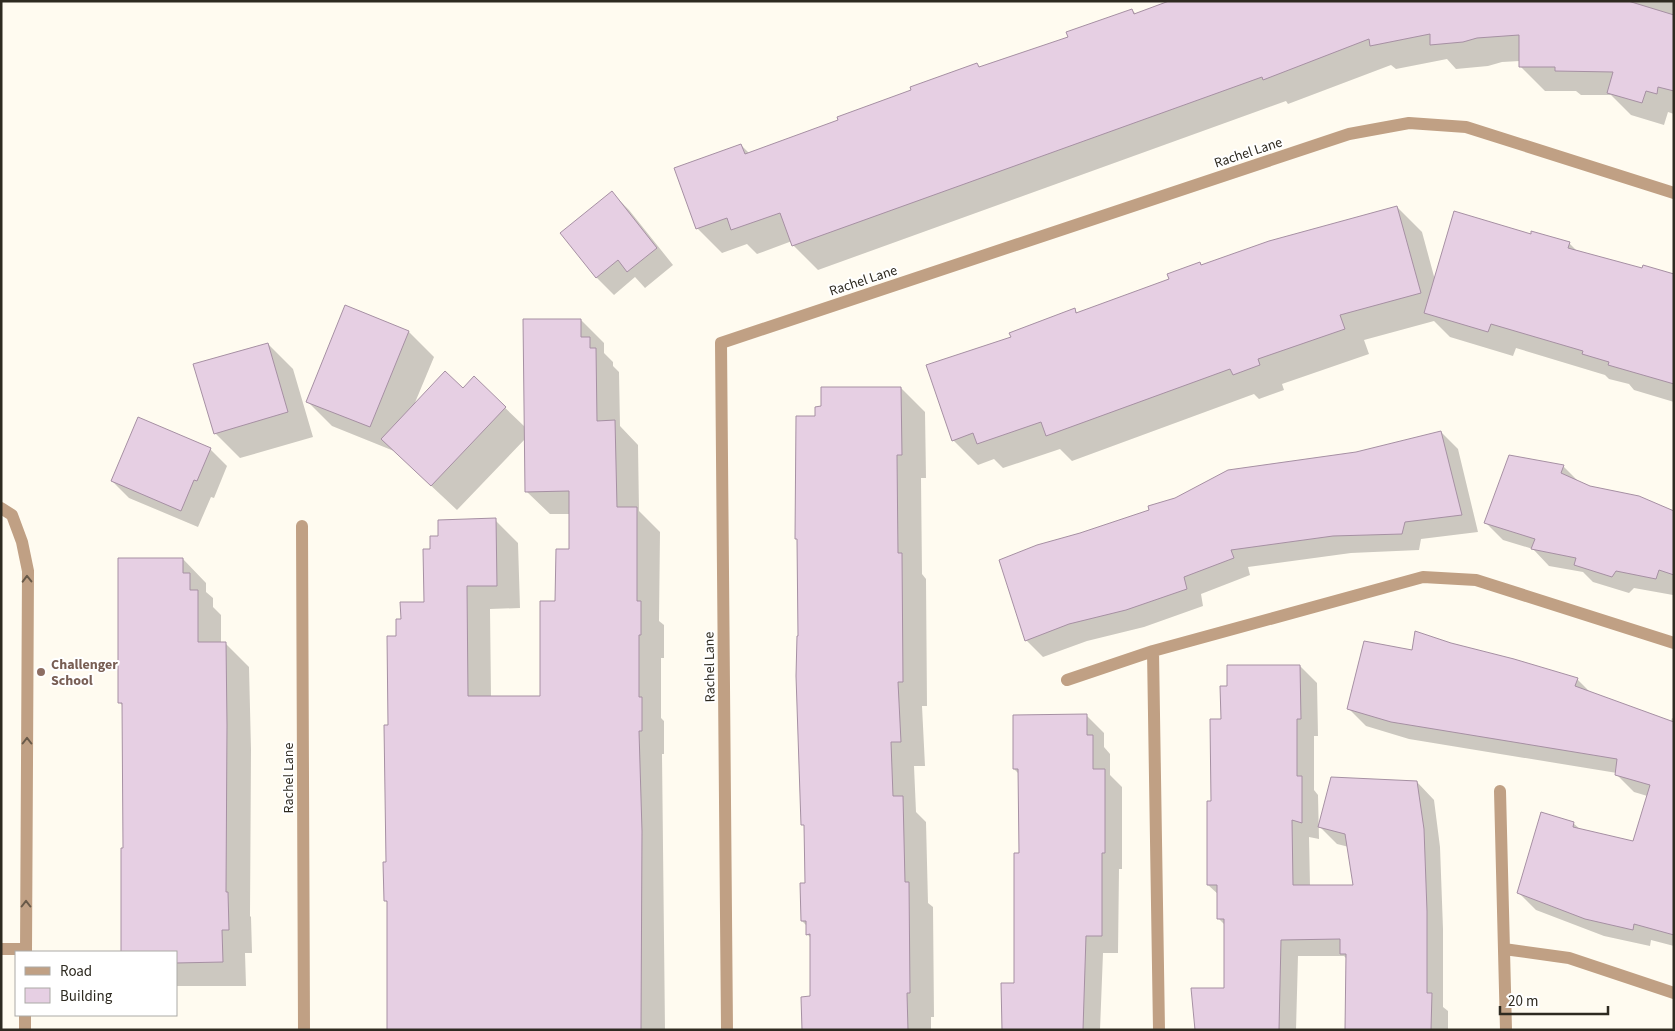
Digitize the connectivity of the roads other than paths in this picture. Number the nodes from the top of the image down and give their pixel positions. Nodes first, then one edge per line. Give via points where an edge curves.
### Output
1 (1674, 193) edge
2 (1, 508) edge
3 (302, 526) dead end
4 (1674, 643) edge
5 (1153, 651) junction
6 (1067, 680) dead end
7 (1500, 791) dead end
8 (1, 949) edge
9 (1504, 950) junction
10 (26, 951) edge
11 (1674, 993) edge
12 (25, 1016) edge
13 (25, 1030) edge
14 (304, 1030) edge
15 (727, 1030) edge
16 (1159, 1030) edge
17 (1506, 1030) edge

1 - 15 street, Rachel Lane via 1466,128 1409,123 1349,134 721,343
10 -> 2 street via 28,571 12,515
3 - 14 street, Rachel Lane
4 - 5 street via 1476,580 1423,577
5 - 6 street
5 - 16 street
7 - 9 street
8 - 10 street
9 - 11 street via 1569,958
9 - 17 street
12 - 13 street

